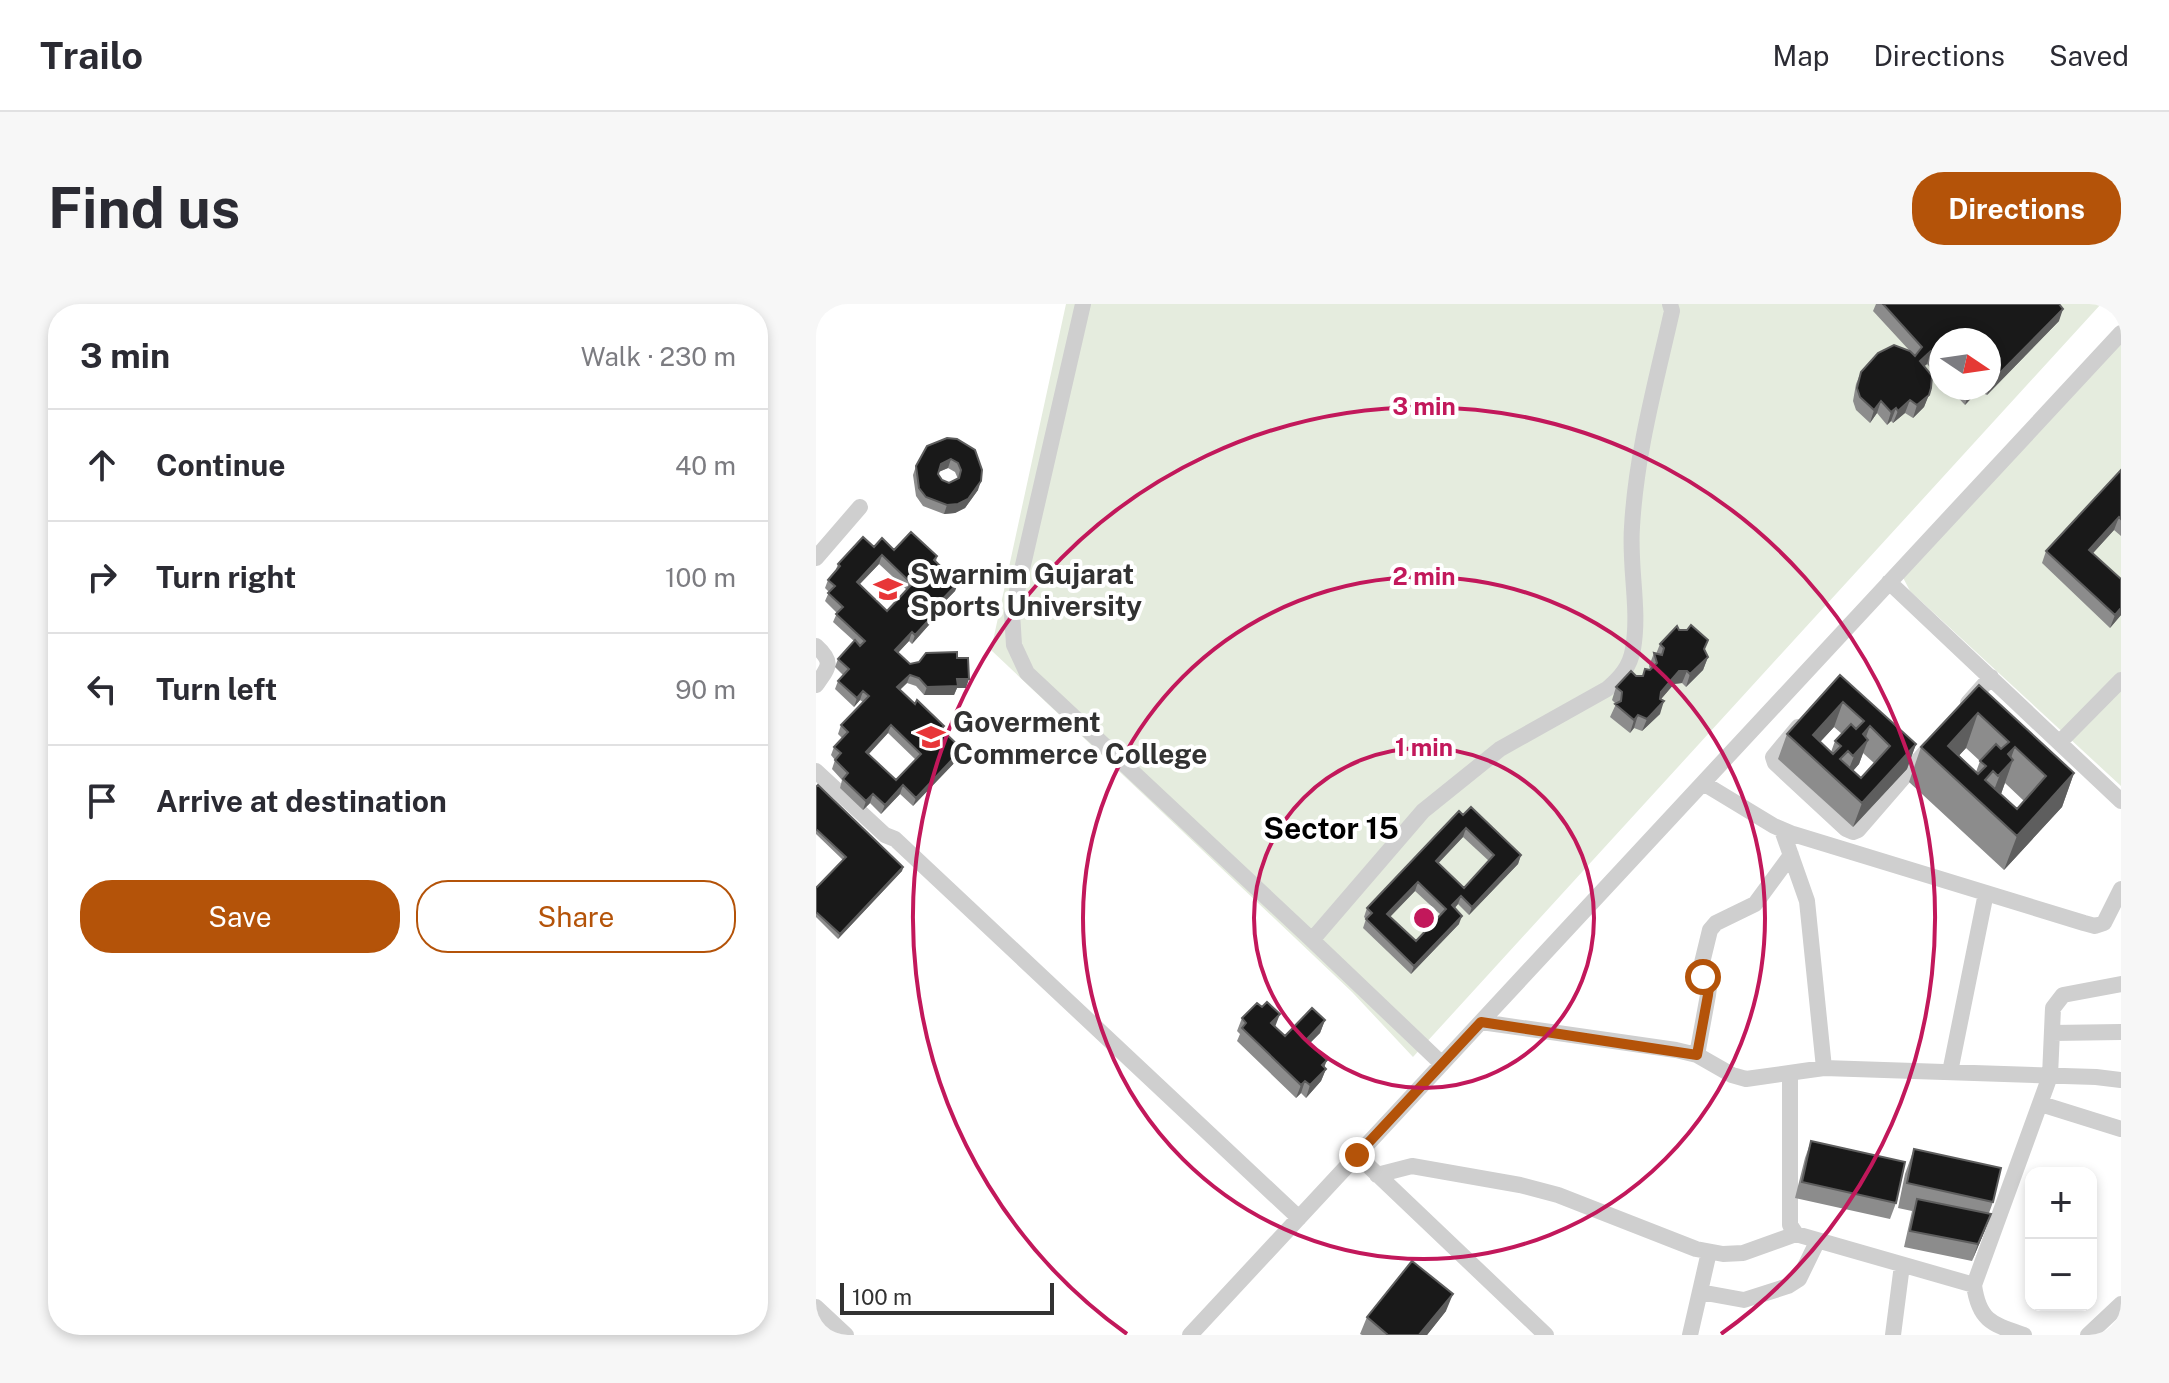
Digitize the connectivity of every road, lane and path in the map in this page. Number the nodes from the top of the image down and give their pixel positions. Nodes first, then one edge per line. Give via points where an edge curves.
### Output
1 (1083, 304) edge
2 (1670, 304) edge
3 (2121, 333) edge
4 (860, 507) dead end
5 (816, 558) edge
6 (1889, 582) junction
7 (816, 646) edge
8 (1991, 677) junction
9 (2121, 680) edge
10 (816, 685) edge
11 (1959, 714) edge
12 (1807, 717) edge
13 (1938, 738) edge
14 (2060, 742) junction
15 (816, 771) edge
16 (1703, 783) junction
17 (2121, 801) edge
18 (1782, 830) junction
19 (1791, 855) junction
20 (2121, 889) edge
21 (1986, 893) junction
22 (1312, 940) junction
23 (2121, 984) edge
24 (1481, 1022) junction
25 (2121, 1032) edge
26 (2052, 1033) junction
27 (1697, 1055) junction
28 (1442, 1064) junction
29 (1824, 1068) junction
30 (1950, 1072) junction
31 (1790, 1074) junction
32 (2050, 1076) junction
33 (2121, 1080) edge
34 (2041, 1104) junction
35 (2121, 1129) edge
36 (1357, 1155) junction
37 (1377, 1175) junction
38 (1299, 1218) junction
39 (1796, 1234) junction
40 (1817, 1242) junction
41 (1709, 1252) junction
42 (1902, 1265) junction
43 (1974, 1285) junction
44 (1700, 1292) junction
45 (2121, 1304) edge
46 (816, 1307) edge
47 (846, 1335) edge
48 (1190, 1335) edge
49 (1546, 1335) edge
50 (1690, 1335) edge
51 (1893, 1335) edge
52 (2024, 1335) edge
53 (2088, 1335) edge

1 - 22 street via 1012,613 1014,645 1027,673
2 - 22 street via 1631,529 1635,612 1629,665 1607,689 1500,749 1423,811
3 - 6 street
4 - 5 street
6 - 8 street
6 - 16 street
7 - 10 street via 828,663
8 - 11 street
8 - 14 street
9 - 14 street
12 - 13 street via 1776,752 1775,763 1853,832 1913,756
14 - 17 street
15 - 38 street
16 - 18 street
16 - 24 street
18 - 19 street
18 - 21 street
19 - 27 street via 1755,904 1716,923 1706,938 1701,973 1709,987
19 - 29 street via 1811,925
20 - 21 street via 2104,923 2095,926
21 - 30 street
22 - 28 street
23 - 26 street via 2063,995 2053,1008
24 - 27 street
24 - 28 street
25 - 26 street
26 - 32 street
27 - 31 street via 1746,1079
28 - 36 street
29 - 30 street
29 - 31 street
30 - 32 street
31 - 39 street via 1790,1225
32 - 33 street
32 - 34 street
34 - 35 street
34 - 43 street
36 - 37 street
36 - 38 street
37 - 41 street via 1412,1166 1520,1185
37 - 49 street
38 - 48 street
39 - 40 street
39 - 41 street via 1743,1253
40 - 42 street
40 - 44 street via 1799,1279 1788,1286 1744,1300
41 - 44 street
42 - 43 street
42 - 51 street
43 - 52 street via 1977,1307 1985,1317
44 - 50 street
45 - 53 street
46 - 47 street

